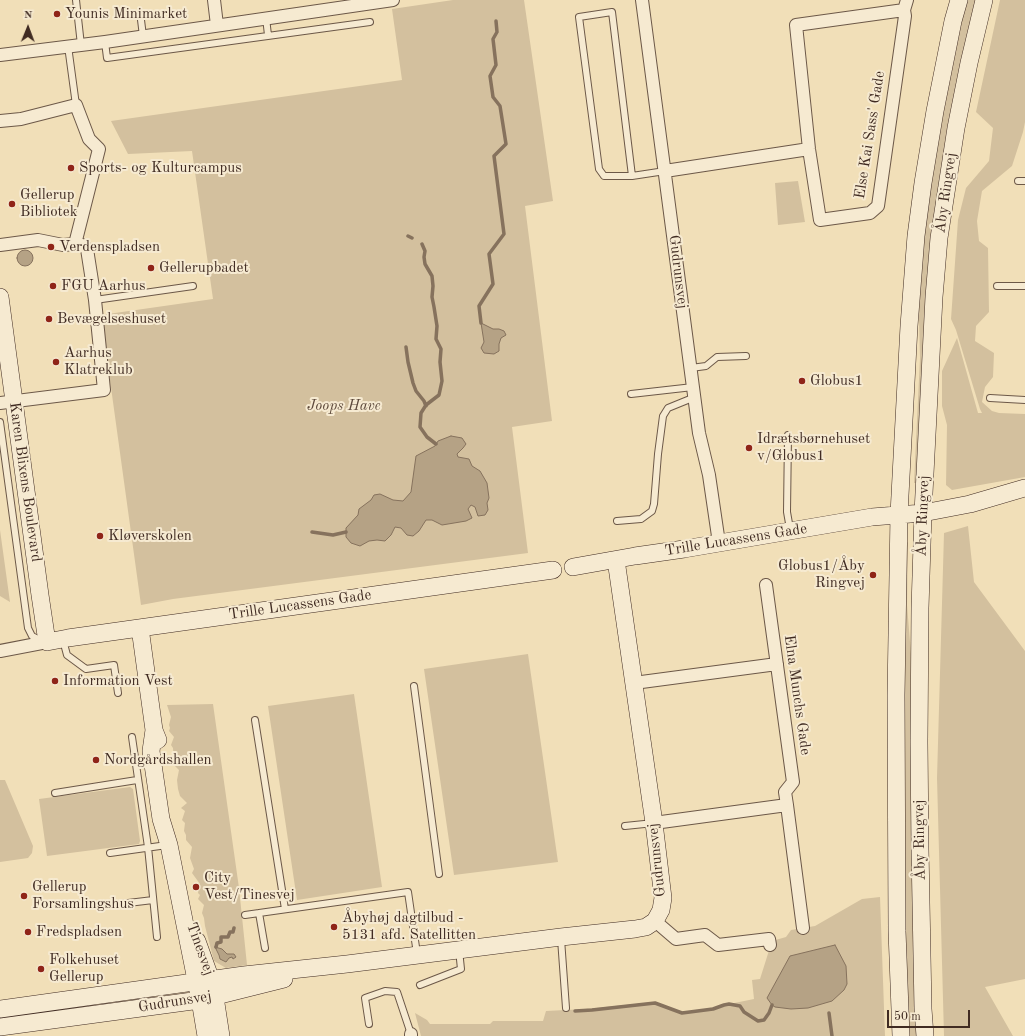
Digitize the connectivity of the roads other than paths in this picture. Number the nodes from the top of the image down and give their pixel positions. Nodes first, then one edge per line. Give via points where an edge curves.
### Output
1 (76, 0) edge
2 (214, 0) edge
3 (393, 0) edge
4 (642, 0) edge
5 (959, 0) edge
6 (984, 0) edge
7 (905, 5) edge
8 (266, 18) junction
9 (141, 20) dead end
10 (370, 22) dead end
11 (218, 25) junction
12 (268, 35) junction
13 (143, 36) junction
14 (105, 42) junction
15 (81, 45) junction
16 (68, 46) junction
17 (0, 55) edge
18 (76, 105) junction
19 (0, 121) edge
20 (809, 149) junction
21 (665, 171) junction
22 (632, 176) junction
23 (1018, 181) dead end
24 (1025, 181) edge
25 (0, 244) edge
26 (75, 244) junction
27 (193, 286) dead end
28 (997, 286) dead end
29 (1025, 286) edge
30 (0, 297) edge
31 (95, 300) junction
32 (746, 356) dead end
33 (691, 368) junction
34 (694, 392) junction
35 (631, 394) dead end
36 (990, 398) dead end
37 (1025, 400) edge
38 (7, 402) edge
39 (0, 422) edge
40 (788, 435) dead end
41 (1025, 488) edge
42 (923, 513) junction
43 (899, 514) junction
44 (617, 521) dead end
45 (790, 531) junction
46 (719, 543) junction
47 (616, 560) junction
48 (573, 567) dead end
49 (553, 570) dead end
50 (766, 585) dead end
51 (140, 628) junction
52 (52, 641) junction
53 (0, 651) edge
54 (777, 664) junction
55 (634, 683) junction
56 (414, 686) dead end
57 (118, 693) dead end
58 (255, 720) dead end
59 (132, 737) dead end
60 (137, 780) junction
61 (55, 793) dead end
62 (787, 805) junction
63 (654, 824) junction
64 (625, 826) dead end
65 (169, 845) junction
66 (148, 847) junction
67 (110, 853) dead end
68 (439, 874) dead end
69 (153, 900) junction
70 (120, 904) dead end
71 (285, 909) junction
72 (260, 912) junction
73 (245, 915) dead end
74 (654, 921) junction
75 (803, 928) dead end
76 (157, 937) dead end
77 (561, 937) junction
78 (770, 945) dead end
79 (264, 948) dead end
80 (459, 949) junction
81 (417, 954) junction
82 (346, 964) junction
83 (204, 981) junction
84 (142, 983) junction
85 (420, 985) dead end
86 (208, 998) junction
87 (146, 1007) junction
88 (566, 1008) dead end
89 (0, 1009) edge
90 (369, 1024) dead end
91 (0, 1027) edge
92 (411, 1035) edge
93 (206, 1036) edge
94 (221, 1036) edge
95 (900, 1036) edge
96 (925, 1036) edge

1 - 15 lane
2 - 11 street
3 - 8 street
4 - 21 street, Gudrunsvej
5 - 43 street, Åby Ringvej via 933,124 916,236 910,296
6 - 42 street, Åby Ringvej via 956,128 939,238
7 - 20 street, Else Kai Sass' Gade via 840,19 796,25
7 - 20 street, Else Kai Sass' Gade via 878,206 870,213 820,220
8 - 11 street
8 - 12 lane
9 - 13 lane
10 - 12 lane
11 - 13 street
12 - 14 lane via 107,58
13 - 14 street
14 - 15 street
15 - 16 street
16 - 17 street
16 - 18 lane
18 - 19 street via 21,119
18 - 26 street via 89,139 99,149
20 - 21 street
21 - 22 lane
21 - 33 street, Gudrunsvej
22 - 22 lane via 604,176 599,169 579,17 612,12
23 - 24 lane
25 - 26 street via 38,240 63,245
26 - 31 street via 87,249
27 - 31 lane
28 - 29 lane
30 - 38 street, Karen Blixens Boulevard
31 - 38 street via 104,390
32 - 33 lane via 717,357 706,366
33 - 34 street, Gudrunsvej
34 - 35 lane
34 - 44 lane via 668,408 663,416 652,511 641,519
34 - 46 street, Gudrunsvej
36 - 37 lane
38 - 52 street, Karen Blixens Boulevard via 40,595
39 - 52 lane via 28,628 32,636 39,641
40 - 45 lane via 787,512
41 - 42 street, Trille Lucassens Gade via 970,504
42 - 43 street, Trille Lucassens Gade
42 - 96 street, Åby Ringvej via 919,742
43 - 45 street, Trille Lucassens Gade
43 - 95 street, Åby Ringvej via 895,764
45 - 46 street, Trille Lucassens Gade
46 - 47 street, Trille Lucassens Gade
47 - 48 street, Trille Lucassens Gade
47 - 55 street, Gudrunsvej
49 - 51 street, Trille Lucassens Gade
50 - 54 street, Elna Munchs Gade
51 - 52 street, Trille Lucassens Gade
51 - 65 street, Tinesvej via 154,730 161,749 170,817
52 - 53 street
52 - 57 lane via 86,669 114,665
54 - 55 street
54 - 62 street, Elna Munchs Gade via 793,782 785,792
55 - 63 street, Gudrunsvej
56 - 68 lane
58 - 71 lane
59 - 60 lane
60 - 61 lane
60 - 66 lane
62 - 63 street
62 - 75 street, Elna Munchs Gade
63 - 64 lane
63 - 74 street, Gudrunsvej via 663,898 661,910
65 - 66 lane
65 - 83 street, Tinesvej via 177,888
66 - 67 lane
66 - 69 lane
69 - 70 lane
69 - 76 lane
71 - 72 lane
71 - 81 lane via 408,892
72 - 73 lane
72 - 79 lane
74 - 77 street, Gudrunsvej via 646,927 635,929
74 - 78 street via 676,939 705,935 718,945 769,940
77 - 80 street, Gudrunsvej
77 - 88 lane
80 - 81 street, Gudrunsvej
80 - 85 lane via 461,969
81 - 82 street, Gudrunsvej
82 - 83 street, Gudrunsvej
82 - 86 street, Gudrunsvej
83 - 84 street, Gudrunsvej
83 - 86 street, Tinesvej
84 - 87 street
84 - 89 street, Gudrunsvej
86 - 87 street, Gudrunsvej
86 - 93 street, Tinesvej
86 - 94 street, Tinesvej
87 - 91 street, Gudrunsvej
90 - 92 lane via 365,998 385,991 397,992

